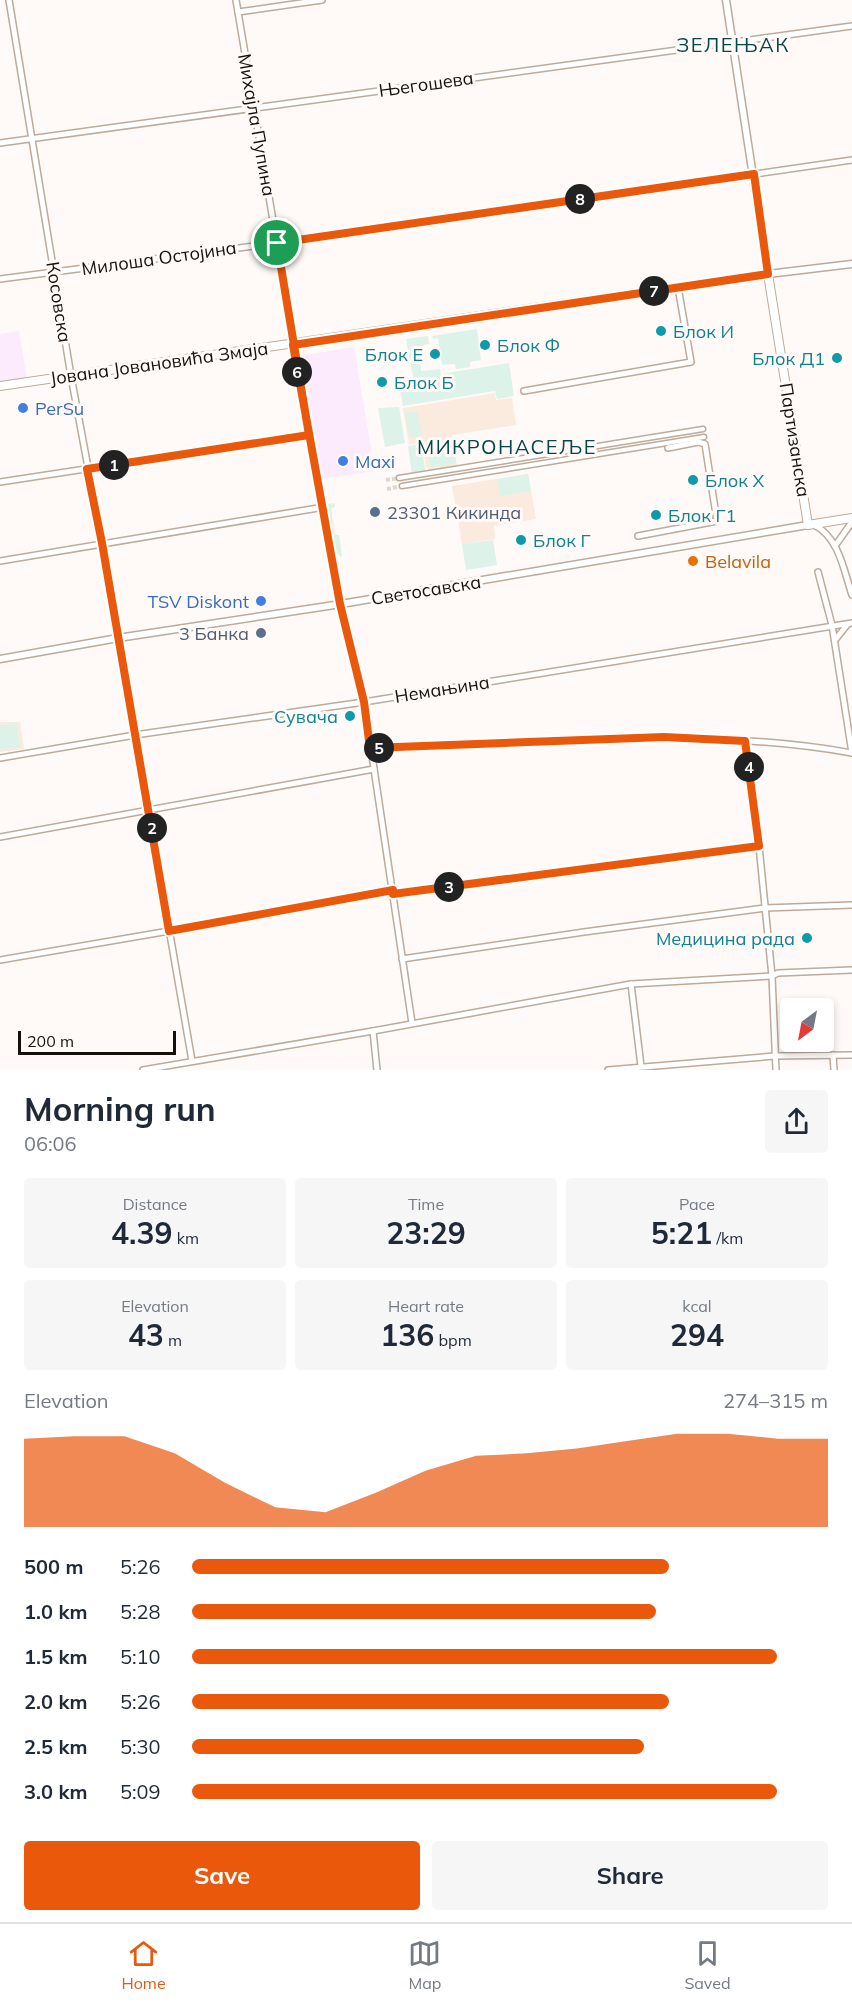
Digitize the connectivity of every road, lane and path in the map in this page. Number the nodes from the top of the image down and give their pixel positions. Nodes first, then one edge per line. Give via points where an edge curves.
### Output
1 (9, 0) edge
2 (236, 0) edge
3 (322, 0) edge
4 (726, 0) edge
5 (238, 12) junction
6 (852, 26) edge
7 (733, 43) junction
8 (254, 108) junction
9 (32, 139) junction
10 (0, 143) edge
11 (852, 160) edge
12 (754, 174) junction
13 (277, 243) junction
14 (852, 264) edge
15 (54, 272) junction
16 (768, 274) junction
17 (0, 279) edge
18 (678, 287) junction
19 (293, 345) junction
20 (70, 376) junction
21 (0, 386) edge
22 (524, 391) dead end
23 (703, 429) dead end
24 (309, 435) junction
25 (704, 437) dead end
26 (668, 448) dead end
27 (87, 469) junction
28 (399, 478) tunnel mouth
29 (0, 482) edge
30 (402, 486) tunnel mouth
31 (324, 507) junction
32 (852, 518) edge
33 (852, 522) edge
34 (810, 524) junction
35 (638, 536) dead end
36 (102, 543) junction
37 (835, 546) junction
38 (0, 561) edge
39 (818, 572) dead end
40 (852, 595) edge
41 (340, 604) junction
42 (850, 624) edge
43 (832, 626) junction
44 (118, 638) junction
45 (835, 640) junction
46 (0, 659) edge
47 (364, 702) junction
48 (135, 735) junction
49 (745, 741) junction
50 (370, 748) junction
51 (852, 753) edge
52 (0, 758) edge
53 (374, 769) junction
54 (149, 810) junction
55 (0, 837) edge
56 (759, 846) junction
57 (393, 892) junction
58 (852, 905) edge
59 (765, 908) junction
60 (169, 931) junction
61 (402, 959) junction
62 (0, 960) edge
63 (852, 970) edge
64 (772, 976) junction
65 (631, 984) junction
66 (412, 1023) junction
67 (373, 1031) junction
68 (833, 1055) junction
69 (852, 1055) edge
70 (775, 1056) junction
71 (192, 1061) junction
72 (712, 1061) junction
73 (641, 1066) junction
74 (143, 1070) edge
75 (377, 1070) edge
76 (608, 1070) edge
77 (713, 1070) edge
78 (776, 1070) edge
79 (834, 1070) edge

1 - 9 street, Косовска
2 - 5 street, Михајла Пупина
3 - 5 street
4 - 7 street, Партизанска
5 - 8 street, Михајла Пупина
6 - 7 street, Његошева
7 - 8 street, Његошева
7 - 12 street, Партизанска
8 - 9 street, Његошева
8 - 13 street, Михајла Пупина
9 - 10 street, Његошева
9 - 15 street, Косовска
11 - 12 street, Милоша Остојина
12 - 13 street, Милоша Остојина
12 - 16 street, Партизанска
13 - 15 street, Милоша Остојина
13 - 19 street, Михајла Пупина
14 - 16 street, Јована Јовановића Змаја
15 - 17 street, Милоша Остојина
15 - 20 street, Косовска
16 - 18 main road, Јована Јовановића Змаја
16 - 34 main road, Партизанска
18 - 19 main road, Јована Јовановића Змаја
18 - 22 street via 691,362
19 - 20 main road, Јована Јовановића Змаја
19 - 24 street, Михајла Пупина
20 - 21 main road, Јована Јовановића Змаја
20 - 27 street, Косовска
23 - 28 street
24 - 27 street
24 - 31 street, Михајла Пупина
25 - 30 street
26 - 35 street via 705,444 717,521
27 - 29 street
27 - 36 street, Косовска
31 - 36 street
31 - 41 street, Михајла Пупина
32 - 34 main road, Светосавска
33 - 37 street
34 - 37 street via 822,529
34 - 41 street, Светосавска
36 - 38 street
36 - 44 street, Косовска
37 - 40 street
39 - 43 street
41 - 44 street, Светосавска
41 - 47 street, Михајла Пупина
42 - 43 street, Немањина
42 - 45 street, Немањина
43 - 45 street
43 - 47 street, Немањина
44 - 46 street, Светосавска
44 - 48 street, Косовска
45 - 51 street
47 - 48 street, Немањина
47 - 50 street, Михајла Пупина
48 - 52 street, Немањина
48 - 54 street, Косовска
49 - 50 street via 664,737
49 - 51 street via 810,745
49 - 56 street
50 - 53 street, Михајла Пупина
53 - 54 street
53 - 57 street, Михајла Пупина
54 - 55 street
54 - 60 street, Косовска
56 - 57 street
56 - 59 street
57 - 60 street
57 - 61 street, Михајла Пупина
58 - 59 street
59 - 61 street
59 - 64 street
60 - 62 street
60 - 71 street, Косовска
61 - 66 street, Михајла Пупина
63 - 64 street
64 - 65 street
64 - 70 street
65 - 66 street
65 - 73 street
66 - 67 street
67 - 71 street
67 - 75 street
68 - 69 street
68 - 70 street
68 - 79 street
70 - 72 street
70 - 78 street
71 - 74 street
72 - 73 street
72 - 77 street
73 - 76 street

